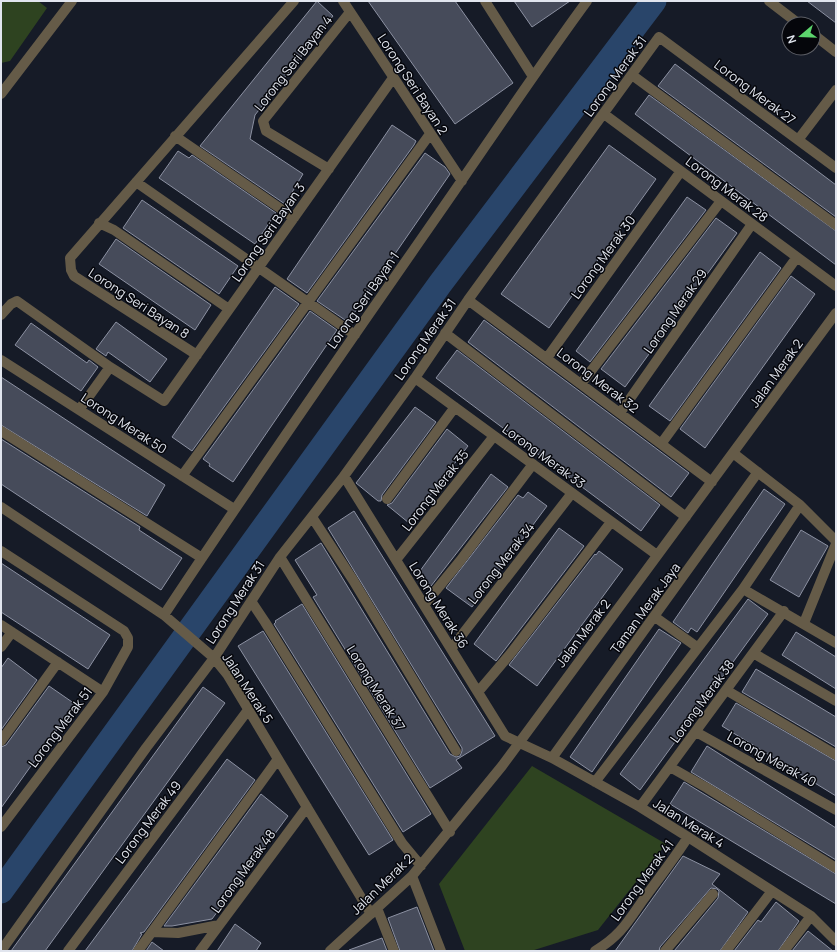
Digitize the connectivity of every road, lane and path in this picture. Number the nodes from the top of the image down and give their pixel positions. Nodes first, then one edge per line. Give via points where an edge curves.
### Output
1 (72, 1) edge
2 (294, 1) edge
3 (343, 1) edge
4 (485, 1) edge
5 (587, 1) edge
6 (769, 1) edge
7 (350, 12) junction
8 (789, 16) edge
9 (660, 37) joint
10 (821, 40) edge
11 (836, 52) edge
12 (632, 75) junction
13 (532, 76) junction
14 (393, 78) junction
15 (836, 90) edge
16 (2, 91) edge
17 (604, 114) junction
18 (430, 134) junction
19 (175, 136) junction
20 (798, 140) junction
21 (836, 168) edge
22 (329, 169) junction
23 (681, 171) junction
24 (462, 181) junction
25 (136, 182) junction
26 (721, 201) junction
27 (294, 218) junction
28 (99, 223) junction
29 (752, 224) junction
30 (836, 225) edge
31 (797, 257) junction
32 (259, 268) junction
33 (836, 286) edge
34 (468, 300) junction
35 (308, 302) junction
36 (229, 309) junction
37 (836, 313) edge
38 (1, 315) edge
39 (445, 333) junction
40 (355, 335) junction
41 (197, 355) junction
42 (546, 358) junction
43 (1, 360) edge
44 (110, 367) junction
45 (415, 378) junction
46 (580, 384) junction
47 (455, 407) junction
48 (79, 410) junction
49 (620, 413) junction
50 (1, 430) edge
51 (494, 436) junction
52 (661, 444) junction
53 (733, 453) junction
54 (533, 464) junction
55 (758, 472) junction
56 (182, 476) junction
57 (344, 476) junction
58 (712, 482) junction
59 (572, 493) junction
60 (387, 498) dead end
61 (800, 505) junction
62 (1, 507) edge
63 (234, 509) junction
64 (312, 517) junction
65 (686, 517) junction
66 (611, 522) junction
67 (836, 541) edge
68 (836, 544) edge
69 (1, 551) edge
70 (657, 555) junction
71 (280, 557) junction
72 (202, 558) junction
73 (396, 560) junction
74 (742, 588) junction
75 (251, 601) junction
76 (424, 605) junction
77 (784, 611) junction
78 (164, 615) junction
79 (655, 617) junction
80 (804, 623) junction
81 (1, 625) edge
82 (12, 632) junction
83 (836, 643) edge
84 (1, 647) edge
85 (697, 647) junction
86 (451, 649) junction
87 (753, 653) junction
88 (214, 658) junction
89 (58, 662) junction
90 (726, 690) junction
91 (103, 692) junction
92 (478, 692) junction
93 (836, 701) edge
94 (248, 710) junction
95 (696, 732) junction
96 (1, 741) edge
97 (518, 743) junction
98 (456, 751) dead end
99 (836, 755) edge
100 (552, 758) junction
101 (278, 759) junction
102 (670, 767) junction
103 (595, 782) junction
104 (307, 807) junction
105 (640, 807) junction
106 (836, 810) edge
107 (1, 827) edge
108 (450, 832) junction
109 (688, 837) junction
110 (421, 866) junction
111 (836, 868) edge
112 (412, 876) junction
113 (772, 892) junction
114 (713, 894) dead end
115 (374, 911) junction
116 (811, 916) junction
117 (220, 925) junction
118 (152, 932) junction
119 (836, 941) edge
120 (334, 949) edge
121 (1, 951) edge
122 (68, 951) edge
123 (138, 951) edge
124 (200, 951) edge
125 (394, 951) edge
126 (441, 951) edge
127 (595, 951) edge
128 (665, 951) edge
129 (726, 951) edge
130 (784, 951) edge

1 - 16 street
2 - 19 street
3 - 7 street, Lorong Seri Bayan 2
4 - 13 street
5 - 13 street, Lorong Seri Bayan 1
6 - 8 street
7 - 14 street, Lorong Seri Bayan 2
7 - 22 street, Lorong Seri Bayan 4 via 263,121 266,131
9 - 12 street, Lorong Merak 31
9 - 20 street, Lorong Merak 27
10 - 11 street
12 - 17 street, Lorong Merak 31
12 - 30 street
13 - 24 street, Lorong Seri Bayan 1
14 - 18 street, Lorong Seri Bayan 2
14 - 22 street, Lorong Seri Bayan 3
15 - 20 street
17 - 23 street, Lorong Merak 28
17 - 34 street, Lorong Merak 31
18 - 24 street, Lorong Seri Bayan 2
18 - 35 street
19 - 25 street
19 - 27 street
20 - 21 street, Lorong Merak 27
22 - 27 street, Lorong Seri Bayan 3
23 - 26 street, Lorong Merak 28
23 - 42 street, Lorong Merak 30
24 - 40 street, Lorong Seri Bayan 1
25 - 28 street
25 - 32 street
26 - 29 street, Lorong Merak 28
26 - 46 street
27 - 32 street, Lorong Seri Bayan 3
28 - 36 street via 114,230
28 - 41 street, Lorong Seri Bayan 8 via 70,258 70,270 74,276
29 - 31 street, Lorong Merak 28
29 - 49 street, Lorong Merak 29
31 - 33 street, Lorong Merak 28
31 - 52 street
32 - 35 street
32 - 36 street, Lorong Seri Bayan 3
34 - 39 street, Lorong Merak 31
34 - 42 street, Lorong Merak 32
35 - 40 street
35 - 56 street
36 - 41 street, Lorong Seri Bayan 3
37 - 53 street, Jalan Merak 2
38 - 44 street via 17,301
39 - 45 street, Lorong Merak 31
39 - 65 street
40 - 63 street, Lorong Seri Bayan 1
41 - 44 street, Lorong Seri Bayan 3 via 164,401
42 - 46 street, Lorong Merak 32
43 - 48 street, Lorong Merak 50
44 - 48 street
45 - 47 street, Lorong Merak 33
45 - 57 street, Lorong Merak 31
46 - 49 street, Lorong Merak 32
47 - 51 street, Lorong Merak 33
47 - 60 street
48 - 56 street, Lorong Merak 50
49 - 52 street, Lorong Merak 32
50 - 72 street
51 - 54 street, Lorong Merak 33
51 - 73 street, Lorong Merak 35
52 - 58 street, Lorong Merak 32
53 - 55 street
53 - 58 street, Jalan Merak 2
54 - 59 street, Lorong Merak 33
54 - 76 street
55 - 61 street
55 - 79 street, Taman Merak Jaya
56 - 63 street, Lorong Merak 50
57 - 64 street, Lorong Merak 31
57 - 73 street, Lorong Merak 36
58 - 65 street, Jalan Merak 2
59 - 66 street, Lorong Merak 33
59 - 86 street, Lorong Merak 34
61 - 67 street
61 - 74 street
62 - 78 street, Jalan Merak 5
63 - 72 street, Lorong Seri Bayan 1
64 - 71 street, Lorong Merak 31
64 - 98 street
65 - 70 street, Jalan Merak 2
66 - 70 street, Lorong Merak 33
66 - 92 street
68 - 80 street
69 - 91 street, Lorong Merak 51 via 124,631 128,638 128,647
70 - 97 street, Jalan Merak 2
71 - 75 street, Lorong Merak 31
71 - 108 street, Lorong Merak 37
72 - 78 street, Lorong Seri Bayan 1
73 - 76 street, Lorong Merak 36
74 - 77 street
74 - 85 street
75 - 88 street, Lorong Merak 31
75 - 110 street via 402,843
76 - 86 street, Lorong Merak 36
77 - 80 street
77 - 87 street, Lorong Merak 38
78 - 88 street, Jalan Merak 5
79 - 85 street
79 - 100 street, Taman Merak Jaya
80 - 83 street
81 - 82 street
82 - 84 street
82 - 89 street
85 - 103 street
86 - 92 street, Lorong Merak 36
87 - 90 street, Lorong Merak 38
87 - 93 street
88 - 94 street, Jalan Merak 5
88 - 121 street, Lorong Merak 31 via 146,748
89 - 91 street
89 - 96 street
90 - 95 street, Lorong Merak 38
90 - 99 street
91 - 107 street, Lorong Merak 51
92 - 97 street, Lorong Merak 36 via 505,736
94 - 101 street, Jalan Merak 5
94 - 122 street, Lorong Merak 49
95 - 102 street, Lorong Merak 38
95 - 106 street, Lorong Merak 40
97 - 100 street, Jalan Merak 4
97 - 108 street, Jalan Merak 2
100 - 103 street, Jalan Merak 4
101 - 104 street, Jalan Merak 5
101 - 118 street
102 - 105 street, Lorong Merak 38
102 - 111 street
103 - 105 street, Jalan Merak 4
104 - 115 street, Jalan Merak 5
104 - 117 street, Lorong Merak 48
105 - 109 street, Jalan Merak 4
108 - 110 street, Jalan Merak 2
109 - 113 street, Jalan Merak 4
109 - 127 street, Lorong Merak 41 via 668,869 622,931
110 - 112 street, Jalan Merak 2
112 - 115 street, Jalan Merak 2
112 - 126 street
113 - 116 street, Jalan Merak 4
113 - 129 street
114 - 128 street
115 - 120 street, Jalan Merak 2
115 - 125 street, Jalan Merak 5
116 - 119 street, Jalan Merak 4
116 - 130 street
117 - 118 street via 178,933
117 - 124 street, Lorong Merak 48
118 - 123 street

